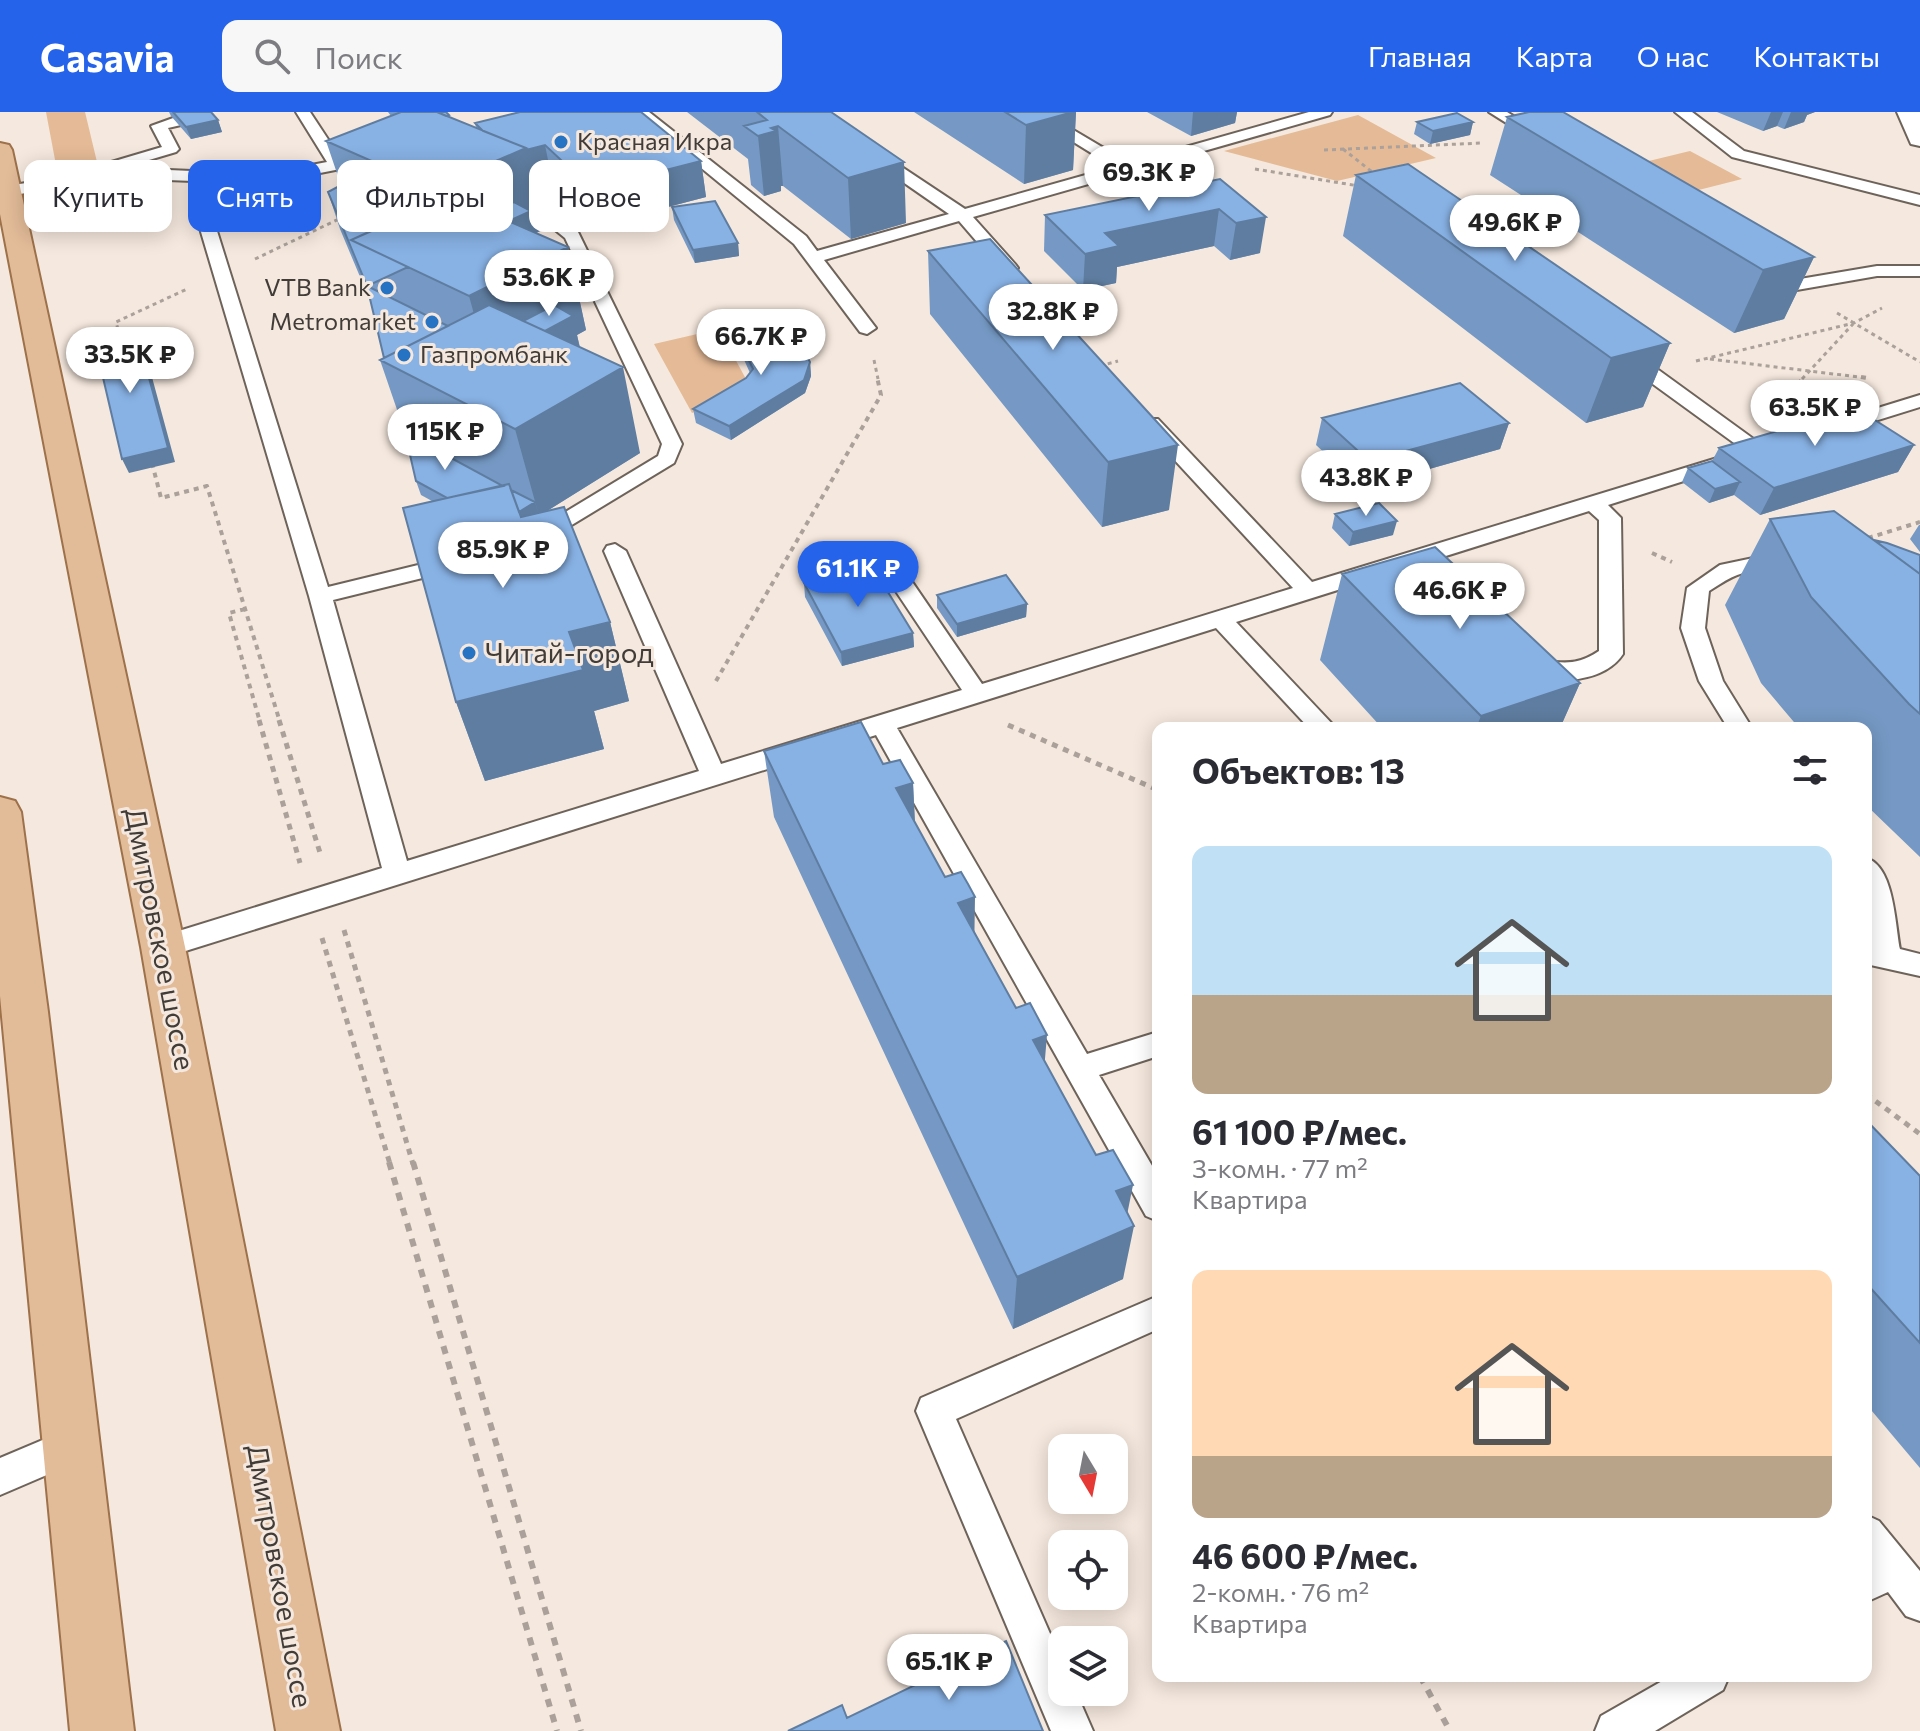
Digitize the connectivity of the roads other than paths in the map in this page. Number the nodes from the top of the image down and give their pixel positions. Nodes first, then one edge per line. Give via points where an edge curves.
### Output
1 (303, 112) edge
2 (640, 112) edge
3 (809, 112) edge
4 (1032, 112) edge
5 (1325, 112) edge
6 (1496, 112) edge
7 (1682, 112) edge
8 (1909, 112) edge
9 (1292, 116) edge
10 (176, 122) edge
11 (1920, 139) edge
12 (1549, 144) edge
13 (0, 150) edge
14 (382, 155) edge
15 (135, 160) edge
16 (360, 160) edge
17 (337, 165) joint
18 (321, 168) edge
19 (1127, 168) junction
20 (24, 188) edge
21 (8, 191) junction
22 (1920, 200) edge
23 (513, 201) edge
24 (962, 215) junction
25 (209, 232) edge
26 (812, 258) junction
27 (1752, 263) edge
28 (1918, 271) edge
29 (1025, 285) edge
30 (867, 328) road end
31 (1611, 345) edge
32 (1098, 366) edge
33 (1920, 401) edge
34 (1817, 433) edge
35 (1788, 442) edge
36 (1759, 452) junction
37 (1593, 503) junction
38 (519, 546) edge
39 (615, 551) dead end
40 (474, 559) edge
41 (1402, 563) junction
42 (896, 575) dead end
43 (1810, 580) edge
44 (1423, 584) edge
45 (1308, 591) junction
46 (320, 596) junction
47 (1220, 619) junction
48 (1508, 664) edge
49 (966, 698) junction
50 (1318, 722) edge
51 (1736, 722) edge
52 (882, 724) junction
53 (714, 776) junction
54 (0, 812) edge
55 (397, 874) junction
56 (1872, 874) edge
57 (163, 947) junction
58 (1877, 956) edge
59 (1920, 965) edge
60 (1152, 1046) edge
61 (1079, 1069) junction
62 (1152, 1196) edge
63 (1152, 1315) edge
64 (71, 1446) junction
65 (0, 1477) edge
66 (1872, 1553) edge
67 (1879, 1575) edge
68 (1920, 1602) edge
69 (1699, 1682) edge
70 (102, 1731) edge
71 (308, 1731) edge
72 (1072, 1731) edge
73 (1616, 1731) edge

1 - 17 lane
2 - 26 lane via 800,240
3 - 24 lane
4 - 19 lane
5 - 9 lane
6 - 12 lane
7 - 22 lane via 1738,154
8 - 11 street
9 - 19 lane
10 - 15 lane via 159,126 171,149
13 - 21 main road, Дмитровское шоссе
14 - 16 lane
17 - 18 lane
19 - 24 lane
20 - 21 lane
21 - 57 main road, Дмитровское шоссе
23 - 38 lane via 555,221 572,236 672,444 667,459
24 - 26 lane
24 - 29 lane
25 - 46 lane
26 - 30 lane
27 - 28 lane via 1791,286 1877,271
31 - 36 lane
32 - 45 lane
33 - 34 lane
35 - 36 lane
36 - 37 lane
37 - 41 lane
37 - 48 lane via 1610,518 1611,654 1574,674
39 - 53 lane
40 - 46 lane
41 - 44 lane
41 - 45 lane
42 - 49 lane
43 - 51 lane via 1766,564 1729,567 1698,588 1693,628 1711,681
45 - 47 lane
46 - 55 lane
47 - 49 lane
47 - 50 lane
49 - 52 lane
52 - 53 lane
52 - 61 lane
53 - 55 lane
54 - 64 main road
55 - 57 lane
56 - 58 lane
57 - 71 main road, Дмитровское шоссе
58 - 59 lane
60 - 61 lane
61 - 62 lane
63 - 72 lane via 934,1411
64 - 65 lane
64 - 70 main road
66 - 67 lane
67 - 68 lane
69 - 73 lane

